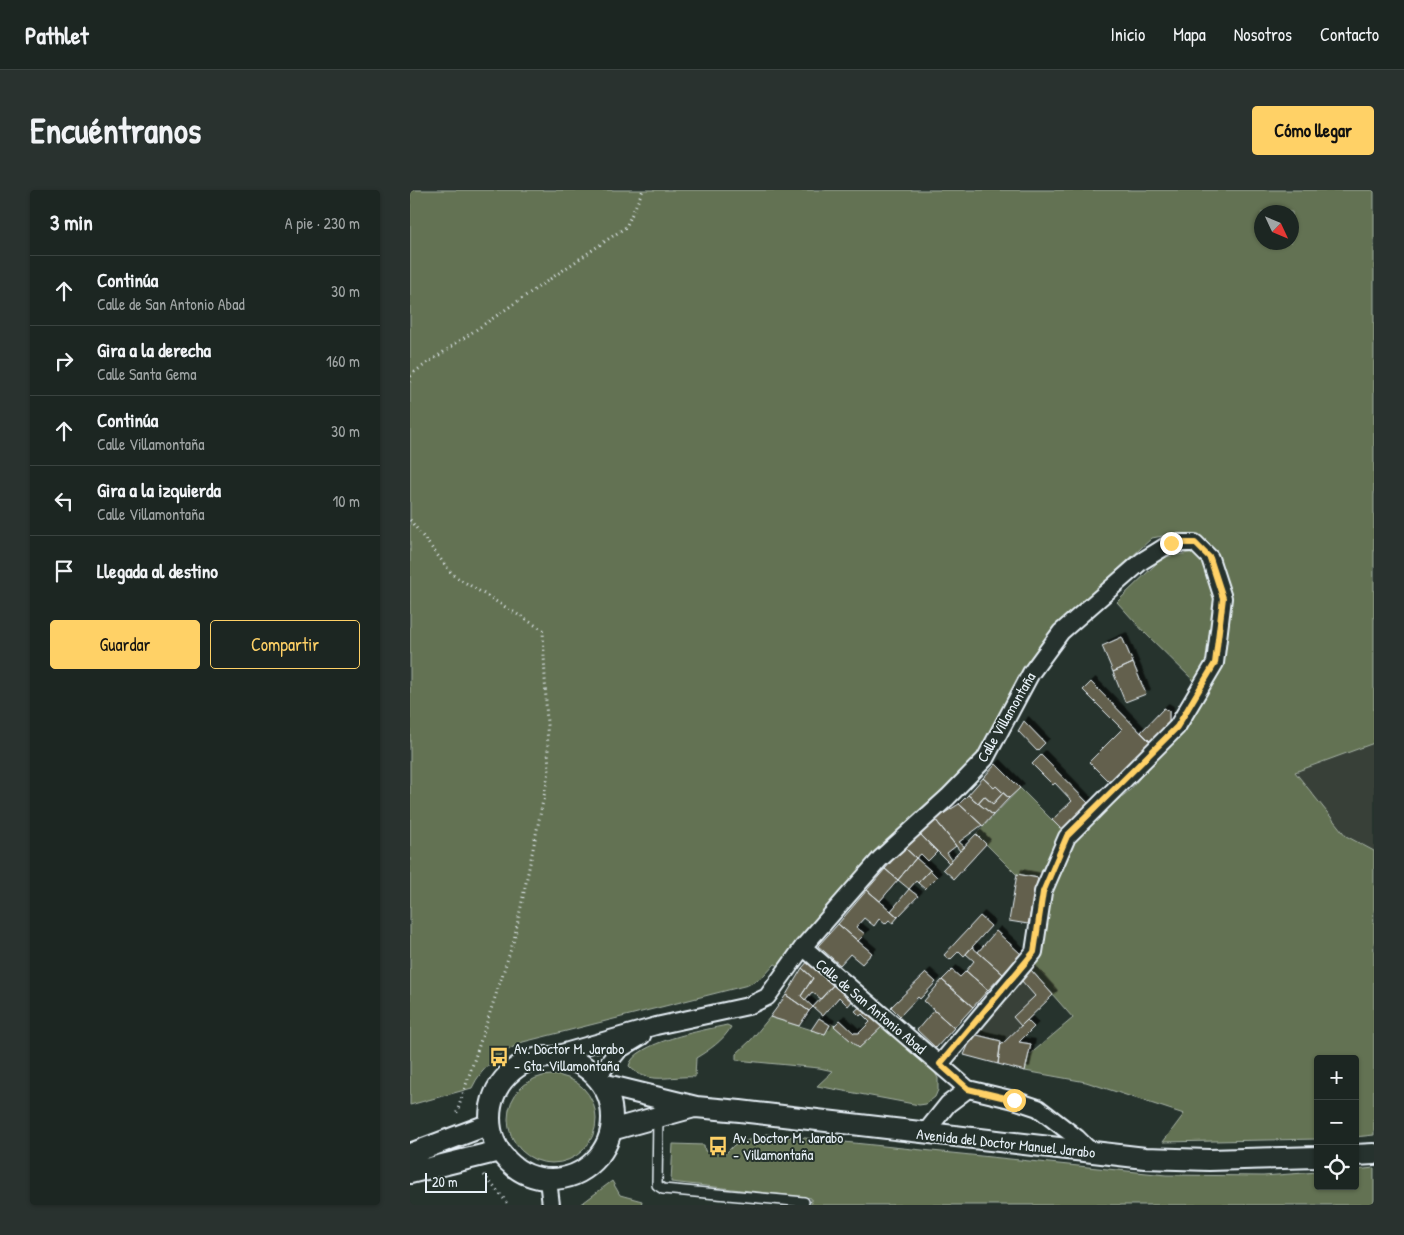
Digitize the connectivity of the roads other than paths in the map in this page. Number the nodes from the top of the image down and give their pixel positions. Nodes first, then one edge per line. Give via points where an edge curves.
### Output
1 (803, 948) junction
2 (656, 1026) junction
3 (547, 1057) junction
4 (940, 1064) junction
5 (599, 1080) junction
6 (968, 1089) junction
7 (696, 1107) junction
8 (658, 1116) junction
9 (490, 1124) junction
10 (611, 1130) junction
11 (924, 1134) junction
12 (499, 1151) junction
13 (1091, 1152) junction
14 (410, 1154) edge
15 (1374, 1154) edge
16 (1359, 1155) edge
17 (1314, 1157) edge
18 (410, 1173) edge
19 (548, 1180) junction
20 (804, 1202) dead end
21 (551, 1205) edge

1 - 2 street, Calle Villamontaña via 767,997 748,1006
1 - 4 street, Calle de San Antonio Abad
1 - 4 street, Calle Villamontaña via 880,859 948,798 985,759 1031,672 1061,632 1142,561 1171,543 1195,543 1210,558 1223,598 1215,663 1177,727 1067,836 1043,892 1034,952
2 - 3 street, Calle Villamontaña
2 - 5 street, Calle Villamontaña via 619,1050
3 - 5 street via 565,1058 582,1065
3 - 9 street via 527,1062 509,1073 494,1096
4 - 6 street, Calle de San Antonio Abad
5 - 7 street, Avenida del Doctor Manuel Jarabo
5 - 10 street via 609,1098
6 - 11 street via 948,1104
6 - 13 street, Calle de San Antonio Abad via 1038,1108
7 - 8 street, Avenida del Doctor Manuel Jarabo
7 - 11 street, Avenida del Doctor Manuel Jarabo
8 - 10 street, Avenida del Doctor Manuel Jarabo
8 - 20 lane via 657,1185 663,1189
9 - 12 street
9 - 14 street
10 - 19 street via 604,1150 589,1166 570,1177
11 - 13 street, Avenida del Doctor Manuel Jarabo
12 - 18 street
12 - 19 street via 512,1166 529,1176
13 - 17 street, Avenida del Doctor Manuel Jarabo via 1209,1160
15 - 16 street
19 - 21 street

